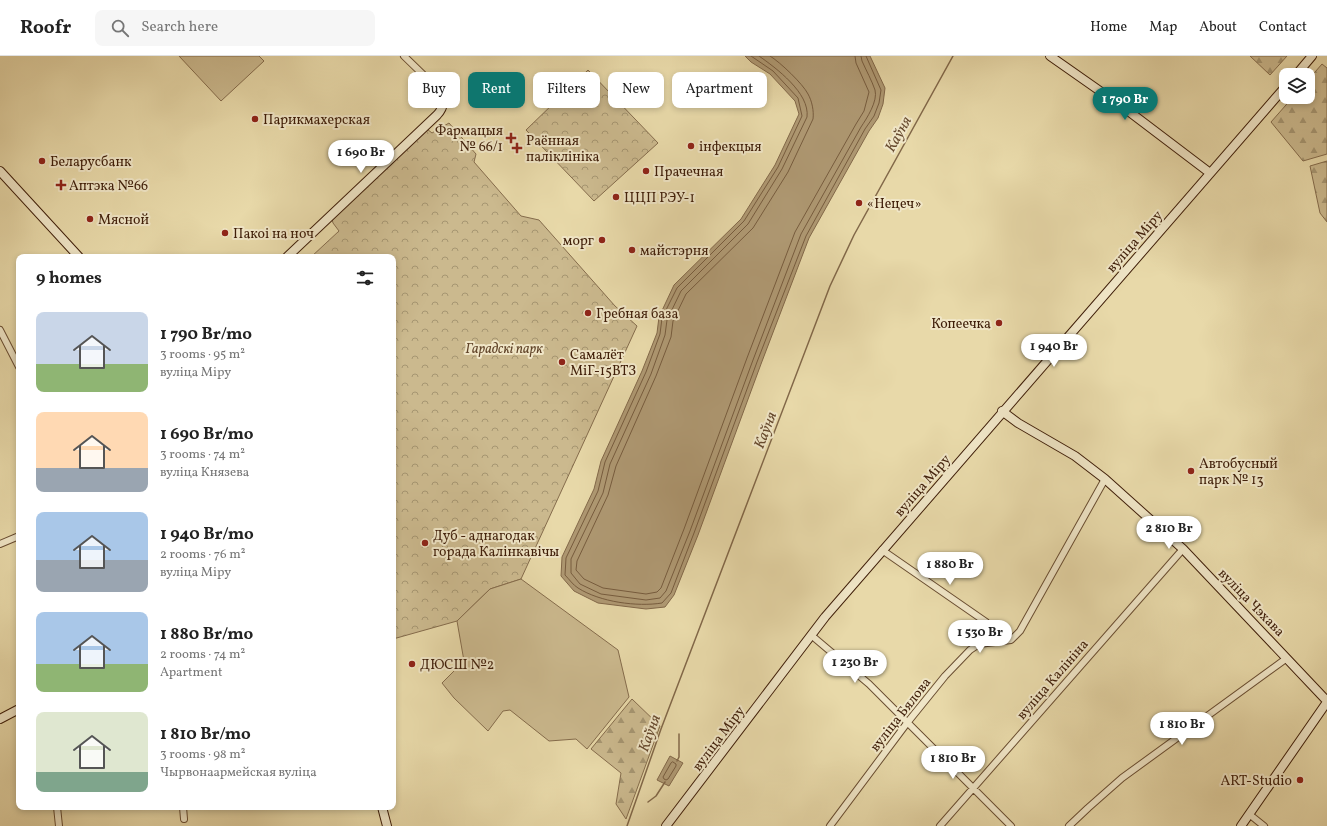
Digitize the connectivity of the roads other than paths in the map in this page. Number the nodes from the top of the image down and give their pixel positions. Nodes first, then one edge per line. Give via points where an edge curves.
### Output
1 (404, 56) edge
2 (1050, 56) edge
3 (1312, 56) edge
4 (1302, 68) edge
5 (420, 72) edge
6 (1279, 94) edge
7 (442, 108) edge
8 (0, 171) edge
9 (1210, 173) junction
10 (76, 254) edge
11 (289, 254) edge
12 (0, 330) edge
13 (16, 362) edge
14 (1002, 412) junction
15 (1105, 479) junction
16 (16, 537) edge
17 (0, 544) edge
18 (1183, 549) junction
19 (882, 550) junction
20 (811, 635) junction
21 (997, 641) junction
22 (1287, 658) junction
23 (1327, 701) edge
24 (16, 711) edge
25 (0, 719) edge
26 (907, 723) junction
27 (973, 787) junction
28 (57, 810) edge
29 (183, 810) edge
30 (383, 810) edge
31 (1249, 814) junction
32 (184, 819) dead end
33 (59, 826) edge
34 (387, 826) edge
35 (666, 826) edge
36 (830, 826) edge
37 (940, 826) edge
38 (1011, 826) edge
39 (1069, 826) edge
40 (1241, 826) edge
41 (1264, 826) edge

1 - 5 street
2 - 9 main road
3 - 4 main road
6 - 9 main road, вуліца Міру
7 - 11 main road
8 - 10 main road
9 - 14 main road, вуліца Міру
12 - 13 street
14 - 15 main road, вуліца Чэхава via 1075,456
14 - 19 main road, вуліца Міру
15 - 18 main road, вуліца Чэхава
15 - 21 street, вуліца Бялова via 1020,631 1012,640
16 - 17 street
18 - 22 main road, вуліца Чэхава
18 - 27 street, вуліца Калініна
19 - 20 main road, вуліца Міру
19 - 21 street via 986,622
20 - 26 street via 869,684
20 - 35 main road, вуліца Міру
21 - 26 street, вуліца Бялова via 979,644 970,650
22 - 23 main road, вуліца Чэхава
22 - 39 street via 1122,778
23 - 31 main road
24 - 25 main road
26 - 27 street
26 - 36 street, вуліца Бялова
27 - 37 street, вуліца Калініна
27 - 38 street
28 - 33 street
29 - 32 street
30 - 34 main road
31 - 40 main road
31 - 41 street

